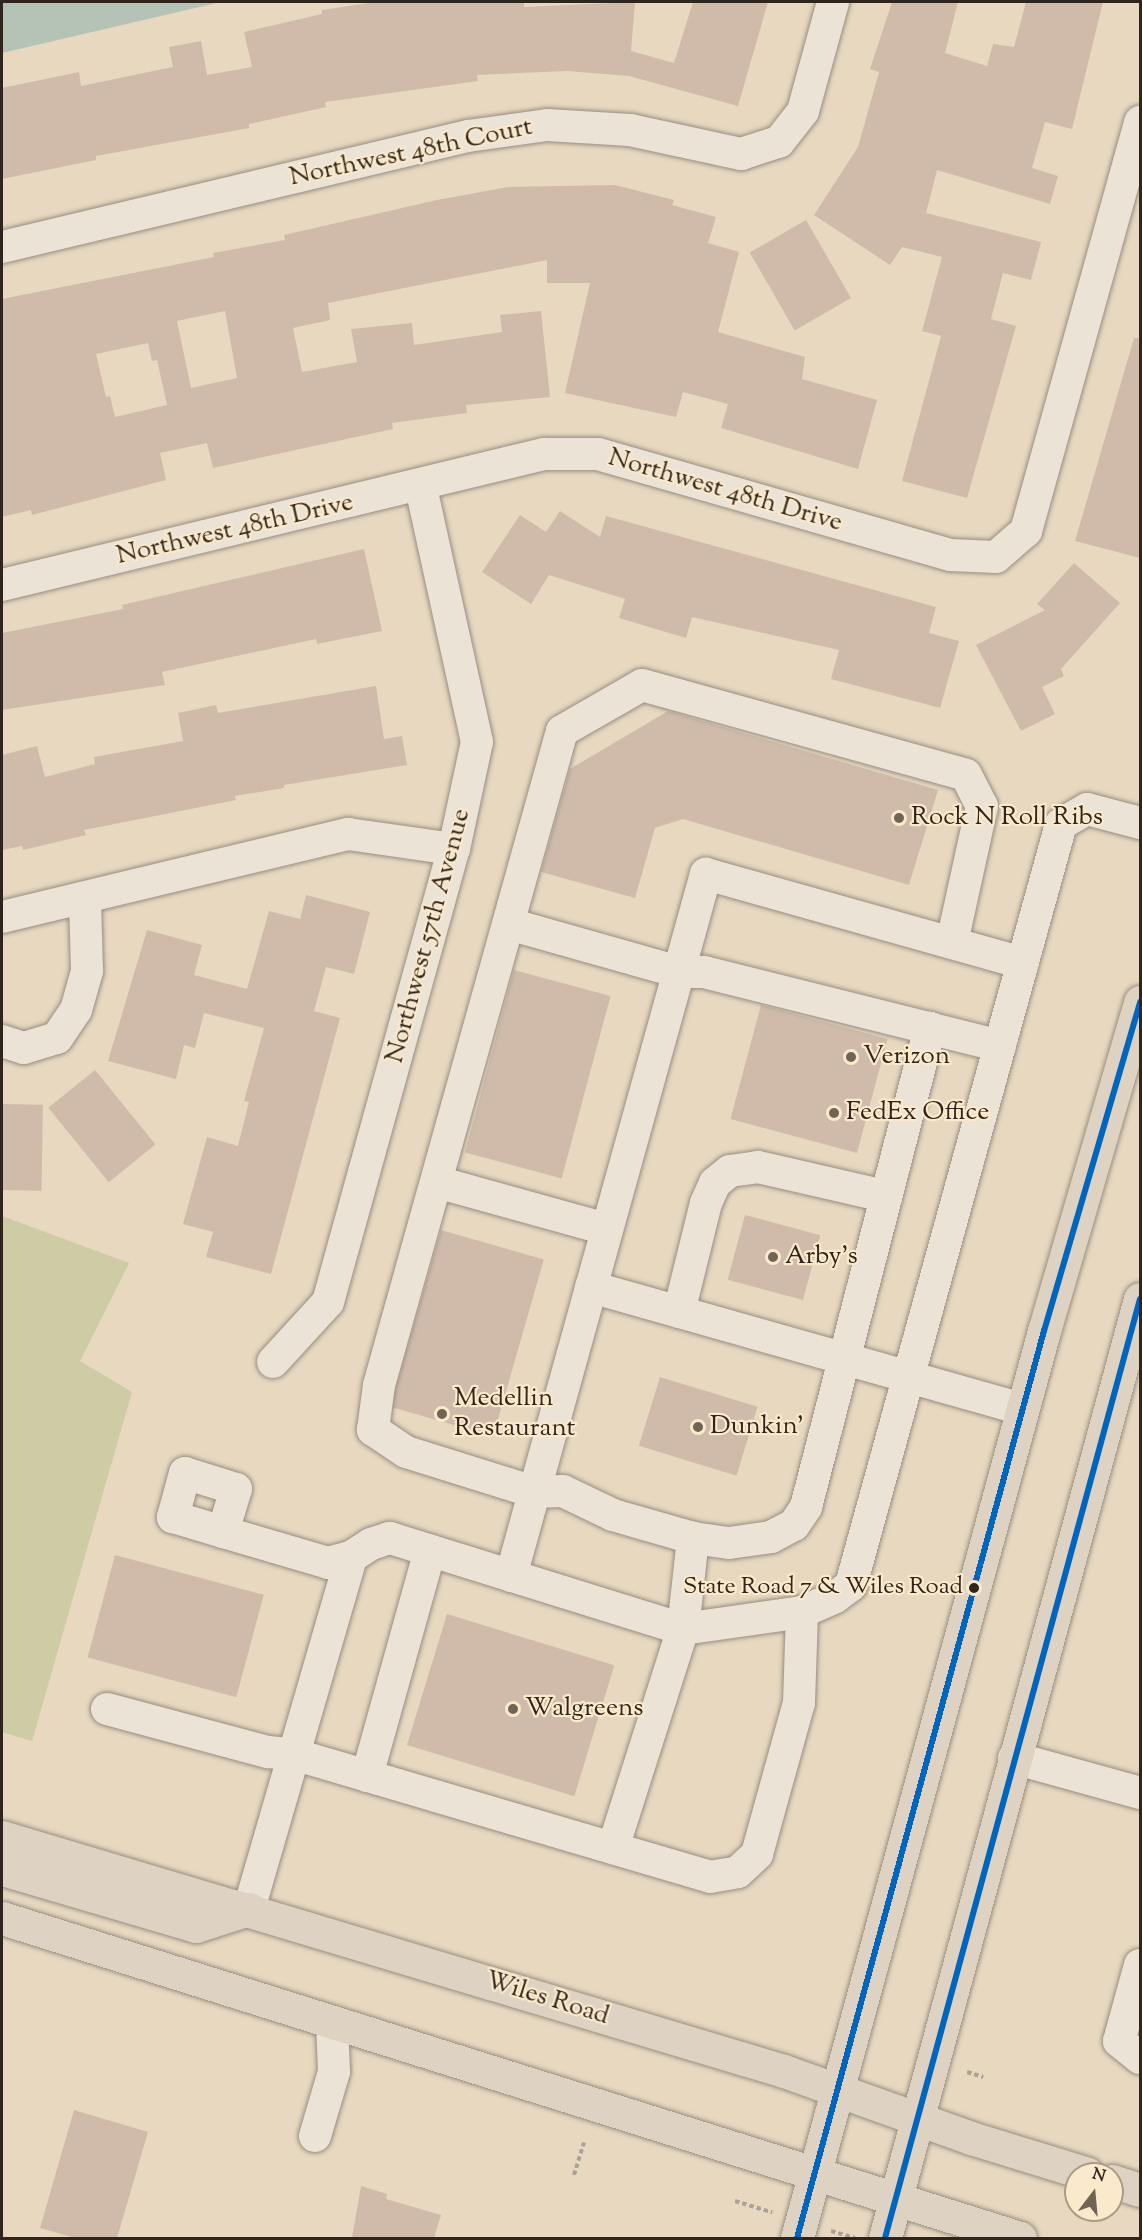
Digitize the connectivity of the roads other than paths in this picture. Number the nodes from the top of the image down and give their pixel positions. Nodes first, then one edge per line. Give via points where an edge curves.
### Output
1 (833, 2) edge
2 (1140, 122) edge
3 (2, 247) edge
4 (421, 487) junction
5 (2, 585) edge
6 (1140, 823) edge
7 (454, 849) junction
8 (86, 898) junction
9 (2, 917) edge
10 (509, 924) junction
11 (952, 943) junction
12 (1023, 963) junction
13 (679, 972) junction
14 (1140, 1002) edge
15 (930, 1028) junction
16 (2, 1041) edge
17 (1000, 1046) junction
18 (437, 1182) junction
19 (885, 1196) junction
20 (608, 1229) junction
21 (591, 1287) junction
22 (1140, 1299) edge
23 (679, 1312) junction
24 (842, 1358) junction
25 (273, 1362) dead end
26 (908, 1377) junction
27 (1022, 1409) junction
28 (534, 1491) junction
29 (223, 1532) dead end
30 (693, 1538) junction
31 (430, 1551) junction
32 (351, 1557) junction
33 (511, 1576) junction
34 (802, 1612) junction
35 (683, 1629) junction
36 (107, 1709) dead end
37 (293, 1754) junction
38 (1014, 1758) junction
39 (367, 1776) junction
40 (1140, 1793) edge
41 (2, 1837) edge
42 (613, 1848) junction
43 (2, 1869) edge
44 (249, 1909) junction
45 (2, 1918) edge
46 (1138, 1981) edge
47 (332, 2023) junction
48 (1140, 2058) edge
49 (838, 2091) junction
50 (916, 2118) junction
51 (315, 2136) dead end
52 (1064, 2166) edge
53 (816, 2173) junction
54 (1124, 2185) edge
55 (1140, 2190) edge
56 (895, 2199) junction
57 (797, 2238) edge
58 (885, 2238) edge
59 (1020, 2238) edge

1 - 3 street, Northwest 48th Court via 803,111 779,142 741,154 630,130 547,125 468,136
2 - 4 street, Northwest 48th Drive via 1026,531 996,557 950,555 598,454 544,454
4 - 5 street, Northwest 48th Drive
4 - 7 street, Northwest 57th Avenue via 477,742
6 - 12 street via 1087,809 1061,824
7 - 8 street via 348,834
7 - 25 street, Northwest 57th Avenue via 328,1302
8 - 9 street
8 - 16 street via 87,971 76,1010 57,1038 24,1048
10 - 11 street via 562,731 642,685 966,775 982,806
10 - 13 street
10 - 18 street
11 - 12 street
11 - 13 street via 706,874
12 - 17 street
13 - 15 street via 704,972
13 - 20 street
14 - 27 main road
15 - 17 street
15 - 19 street
17 - 26 street
18 - 20 street
18 - 28 street via 379,1385 373,1430 406,1452
19 - 23 street via 758,1167 730,1171 715,1183 706,1203
19 - 24 street
20 - 21 street
21 - 23 street
21 - 28 street
22 - 38 main road
23 - 24 street
24 - 26 street
24 - 30 street via 806,1507 794,1525 771,1537 729,1543
26 - 27 street
26 - 34 street via 851,1585 834,1598
27 - 49 main road
28 - 30 street via 563,1491 613,1515
28 - 33 street
29 - 32 street via 328,1563
30 - 35 street
31 - 32 street via 390,1538
31 - 33 street
31 - 39 street
32 - 37 street
33 - 35 street
34 - 35 street
34 - 42 street via 799,1703 757,1854 738,1872 710,1876
35 - 42 street
36 - 37 street via 268,1752
37 - 39 street
37 - 44 street
38 - 40 street
38 - 50 main road
39 - 42 street
41 - 44 main road, Wiles Road
43 - 44 main road via 196,1926
44 - 49 main road, Wiles Road
45 - 47 main road
46 - 48 street via 1119,2042
47 - 51 street via 334,2072
47 - 53 main road
49 - 50 main road, Wiles Road
49 - 53 main road
50 - 52 main road, Wiles Road
50 - 56 main road
53 - 56 main road
53 - 57 main road
54 - 55 main road
56 - 58 main road
56 - 59 main road

